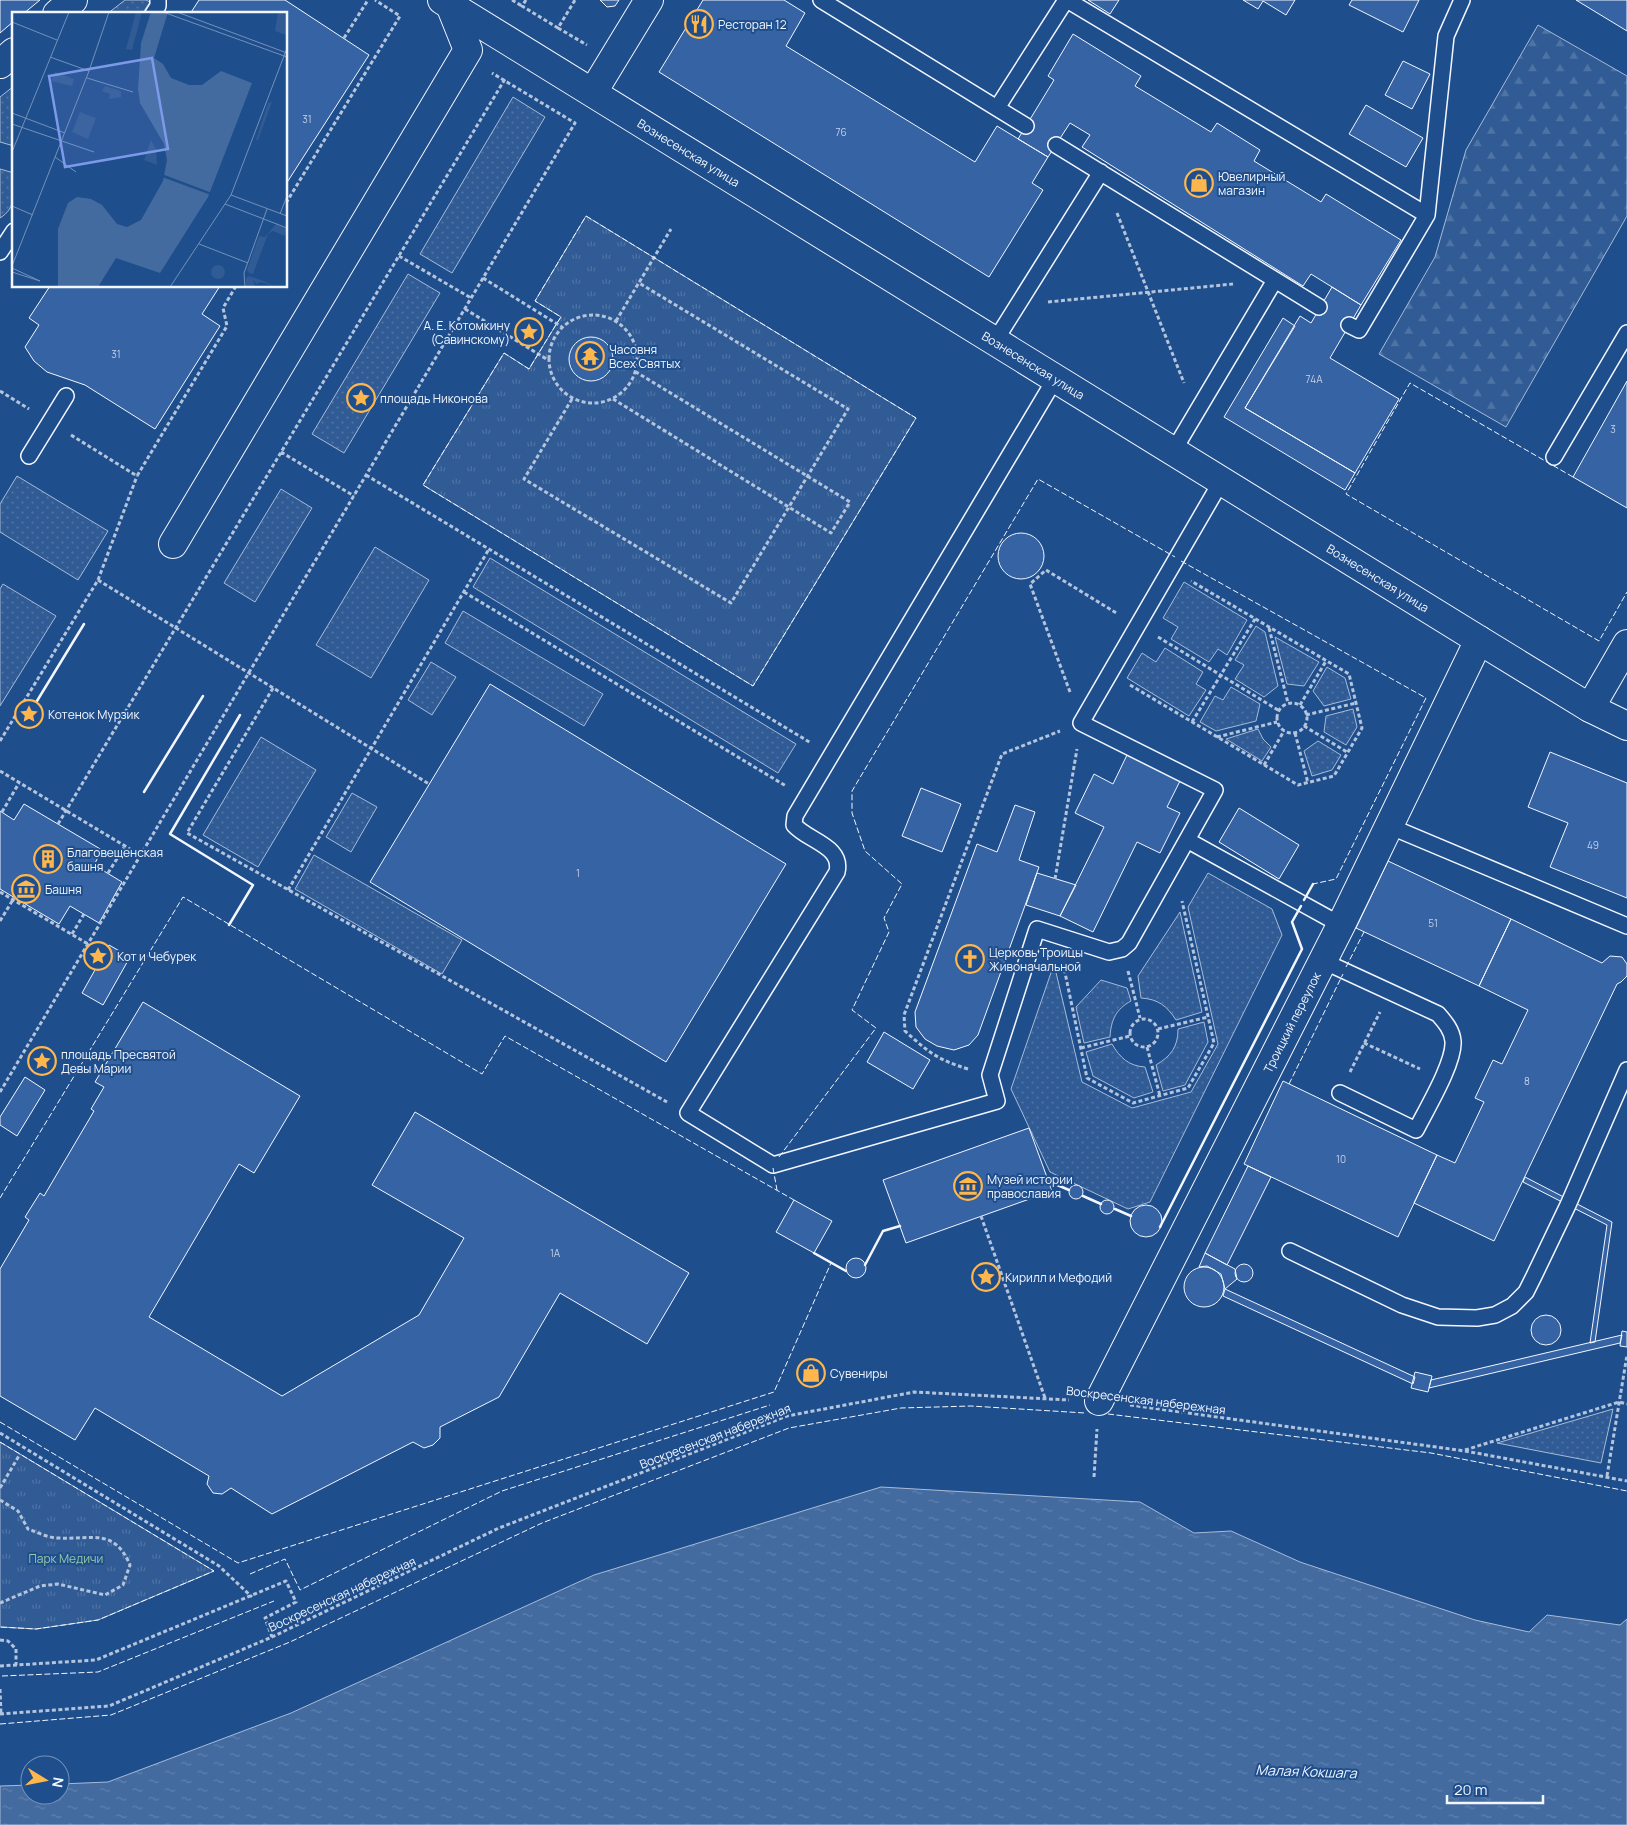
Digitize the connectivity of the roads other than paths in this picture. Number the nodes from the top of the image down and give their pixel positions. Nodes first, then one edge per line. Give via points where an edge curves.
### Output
1 (72, 0) edge
2 (158, 0) edge
3 (648, 0) edge
4 (821, 0) edge
5 (1067, 0) edge
6 (1462, 0) edge
7 (448, 2) edge
8 (59, 12) edge
9 (154, 12) edge
10 (504, 39) junction
11 (468, 50) junction
12 (12, 54) edge
13 (0, 64) edge
14 (593, 92) junction
15 (997, 108) junction
16 (1026, 126) dead end
17 (1056, 145) dead end
18 (1101, 172) junction
19 (1427, 215) junction
20 (12, 235) edge
21 (1, 250) edge
22 (1275, 280) junction
23 (1320, 307) dead end
24 (1349, 324) dead end
25 (1627, 333) edge
26 (995, 341) junction
27 (1622, 353) edge
28 (1055, 379) junction
29 (66, 396) dead end
30 (1174, 450) junction
31 (29, 456) dead end
32 (1554, 457) dead end
33 (1222, 480) junction
34 (173, 544) dead end
35 (1479, 640) junction
36 (1627, 644) edge
37 (1590, 708) junction
38 (1627, 726) edge
39 (1390, 826) junction
40 (1187, 840) junction
41 (1341, 925) junction
42 (1627, 926) edge
43 (1322, 961) junction
44 (1627, 1070) edge
45 (1340, 1093) road end
46 (1290, 1251) dead end
47 (1099, 1401) road end

1 - 8 street
2 - 9 lane
3 - 14 street
4 - 15 lane
5 - 15 lane
5 - 19 lane
6 - 19 lane via 1446,36
7 - 10 street, Вознесенская улица
7 - 11 street
10 - 11 street
10 - 14 street, Вознесенская улица
11 - 34 street
12 - 13 street
14 - 26 street, Вознесенская улица
15 - 16 lane
17 - 18 lane
18 - 22 lane
18 - 26 lane
19 - 24 lane via 1359,330
20 - 21 lane
22 - 23 lane
22 - 30 lane
25 - 27 lane
26 - 28 street, Вознесенская улица
27 - 32 lane
28 - 30 street, Вознесенская улица
28 - 40 lane via 795,816 794,825 800,831 836,854 840,862 837,872 688,1113 773,1165 997,1101 990,1075 1037,929 1109,952 1122,949 1129,943
29 - 31 lane
30 - 33 street, Вознесенская улица
33 - 35 street, Вознесенская улица
33 - 40 lane via 1081,723 1215,790
35 - 37 street, Вознесенская улица
35 - 39 street, Троицкий переулок
36 - 37 street
37 - 38 street, Вознесенская улица
39 - 41 street, Троицкий переулок
39 - 42 lane
40 - 41 lane
41 - 43 street, Троицкий переулок
43 - 45 lane via 1438,1014 1448,1025 1453,1039 1453,1055 1416,1130
43 - 47 street, Троицкий переулок
44 - 46 lane via 1526,1292 1495,1315 1458,1319 1420,1312

